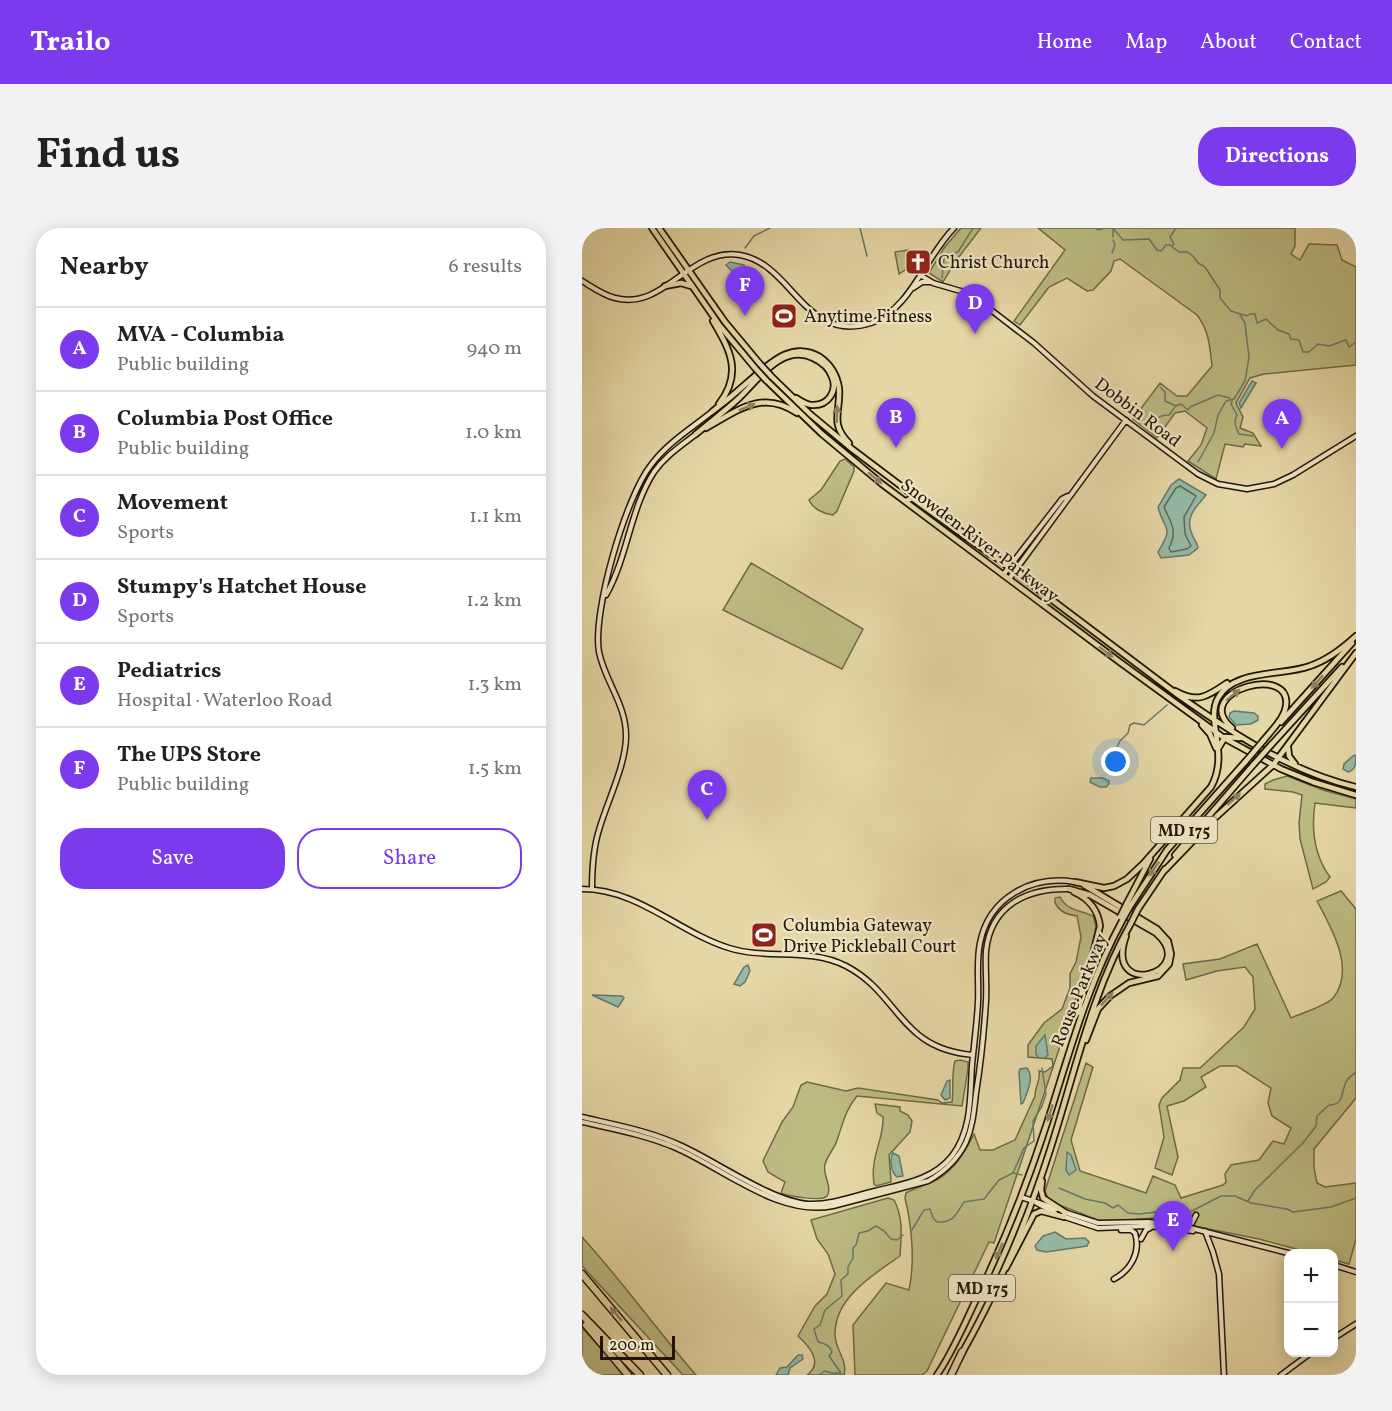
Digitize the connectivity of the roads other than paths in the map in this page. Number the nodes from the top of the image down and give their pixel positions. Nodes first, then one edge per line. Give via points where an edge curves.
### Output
1 (652, 228) edge
2 (659, 228) edge
3 (954, 228) edge
4 (686, 271) junction
5 (920, 275) junction
6 (582, 281) edge
7 (933, 282) junction
8 (665, 286) junction
9 (693, 287) junction
10 (910, 290) junction
11 (705, 305) junction
12 (758, 366) junction
13 (769, 378) junction
14 (781, 386) junction
15 (713, 411) junction
16 (1126, 420) junction
17 (696, 434) junction
18 (822, 434) junction
19 (1356, 436) edge
20 (867, 460) junction
21 (1068, 495) junction
22 (906, 501) junction
23 (1000, 559) junction
24 (1010, 567) junction
25 (1015, 571) junction
26 (1003, 575) junction
27 (1009, 579) junction
28 (604, 598) junction
29 (1356, 638) edge
30 (1356, 652) edge
31 (1267, 674) junction
32 (1156, 679) junction
33 (1150, 685) junction
34 (1215, 721) junction
35 (1217, 732) junction
36 (1224, 738) junction
37 (1246, 740) junction
38 (1263, 741) junction
39 (1288, 745) junction
40 (1219, 748) junction
41 (1279, 758) junction
42 (1219, 762) junction
43 (1273, 765) junction
44 (1297, 766) junction
45 (1281, 769) junction
46 (1318, 775) junction
47 (1356, 788) edge
48 (1356, 795) edge
49 (1162, 842) junction
50 (1164, 871) junction
51 (1076, 882) junction
52 (582, 889) edge
53 (592, 889) junction
54 (1069, 889) junction
55 (1129, 904) junction
56 (1131, 923) junction
57 (983, 1033) junction
58 (973, 1055) junction
59 (1066, 1057) junction
60 (1075, 1071) junction
61 (582, 1117) edge
62 (582, 1122) edge
63 (1044, 1168) junction
64 (1022, 1197) junction
65 (1032, 1201) junction
66 (1196, 1215) dead end
67 (1066, 1216) junction
68 (1184, 1226) junction
69 (1154, 1227) junction
70 (1204, 1232) junction
71 (1142, 1239) dead end
72 (1284, 1252) edge
73 (1338, 1266) edge
74 (1356, 1272) edge
75 (582, 1274) edge
76 (1114, 1279) dead end
77 (992, 1294) junction
78 (582, 1315) edge
79 (582, 1320) edge
80 (1356, 1324) edge
81 (1338, 1335) edge
82 (962, 1352) joint
83 (1306, 1357) edge
84 (628, 1375) edge
85 (640, 1375) edge
86 (667, 1375) edge
87 (937, 1375) edge
88 (950, 1375) edge
89 (1224, 1375) edge
90 (1281, 1375) edge

1 - 4 main road, Snowden River Parkway
2 - 4 main road, Snowden River Parkway
3 - 5 street
4 - 8 street
4 - 9 main road, Snowden River Parkway
4 - 10 street via 719,255 749,257 768,268 817,316 846,326 881,318 898,306
4 - 12 main road, Snowden River Parkway
5 - 7 street, Dobbin Road
5 - 10 street
6 - 8 street via 622,299 648,296
7 - 10 street via 922,282
7 - 16 street, Dobbin Road via 978,300
8 - 9 main road via 681,283
9 - 11 main road, Snowden River Parkway
11 - 12 main road, Snowden River Parkway
11 - 15 main road via 732,362 729,388
12 - 13 main road, Snowden River Parkway, bridge
13 - 14 main road, Snowden River Parkway
13 - 18 main road, Snowden River Parkway
14 - 17 main road via 802,402 815,405 830,398 834,384 819,361 803,355 788,356
14 - 20 main road, Snowden River Parkway
20 -> 15 main road via 840,432 836,416 839,388 834,373 825,361 808,352 794,351 778,357
15 - 28 street via 665,449 643,475 611,563
16 - 19 street, Dobbin Road via 1204,478 1240,489 1280,482
16 - 21 street
17 -> 18 main road via 742,408 761,402 786,406
17 - 28 street via 663,462 651,478
18 -> 22 main road, Snowden River Parkway
20 - 23 main road, Snowden River Parkway
21 - 24 street
21 - 25 street
22 - 23 main road via 912,498
22 - 26 main road, Snowden River Parkway
23 - 24 main road, Snowden River Parkway
24 - 25 main road, Snowden River Parkway
24 - 26 street
25 - 27 street
25 - 32 main road, Snowden River Parkway
26 - 27 main road, Snowden River Parkway
27 -> 33 main road, Snowden River Parkway
28 - 53 street via 598,622 599,649 623,712 626,742 596,839
29 - 31 main road via 1316,664
29 -> 38 main road, Rouse Parkway / MD 175
30 - 39 main road
30 - 50 main road, Rouse Parkway / MD 175, bridge via 1200,824
31 - 32 main road via 1239,677 1209,695 1196,698
31 - 34 main road via 1240,680 1226,688 1216,701
32 - 34 main road, Snowden River Parkway
33 - 35 main road, Snowden River Parkway
33 - 42 main road via 1205,727 1214,741
34 - 35 main road
34 - 37 main road, Snowden River Parkway
35 - 36 main road, Snowden River Parkway
35 - 40 main road
36 - 37 main road
36 - 40 main road
36 - 43 main road, Snowden River Parkway
37 -> 38 main road via 1225,720 1225,702 1243,688 1269,684 1282,693 1285,710
37 - 41 main road, Snowden River Parkway
38 -> 55 main road, Rouse Parkway / MD 175, bridge via 1167,850
39 - 41 main road
39 - 44 main road via 1289,756
40 - 42 main road
41 - 43 main road
41 - 44 main road, Snowden River Parkway
42 - 49 main road via 1211,787
43 - 45 main road, Snowden River Parkway
50 -> 43 main road
44 - 46 main road, Snowden River Parkway
45 - 46 main road via 1311,778
45 - 48 main road, Snowden River Parkway
46 - 47 main road, Snowden River Parkway
49 - 51 main road via 1118,884 1104,888
49 - 55 main road via 1143,871
50 - 56 main road, Rouse Parkway / MD 175, bridge
51 - 58 street via 1050,880 1025,886 1006,898 990,917 978,951
60 -> 51 main road via 1102,1004 1124,985 1158,976 1169,964 1171,954 1168,941 1157,929
52 - 53 street
53 - 58 street via 626,896 732,949 811,955 838,962 870,983 927,1042 943,1050
54 - 56 main road via 1090,894 1160,936 1167,955 1163,966 1153,974 1135,974 1124,963 1122,948
54 - 57 street via 1023,896 1010,904 994,925 986,951
54 - 59 main road via 1090,902 1100,926
55 - 59 main road, Rouse Parkway / MD 175, bridge via 1090,988
56 - 60 main road, Rouse Parkway / MD 175 via 1099,990
57 - 58 street via 979,1051
57 - 62 street via 971,1127 955,1160 921,1184 833,1206 809,1209 787,1204 668,1144
58 - 61 street via 966,1126 957,1148 945,1163 919,1179 824,1203 782,1198 665,1138
59 -> 64 main road, Rouse Parkway / MD 175
60 - 63 main road, Rouse Parkway / MD 175
63 - 65 main road, Rouse Parkway / MD 175
63 - 67 main road via 1042,1197
64 - 65 street
64 -> 87 main road, Rouse Parkway / MD 175 via 988,1276
65 - 67 street
65 - 77 main road, Rouse Parkway / MD 175
66 - 68 street via 1192,1223
67 - 68 street via 1098,1223
67 - 69 street via 1098,1228
67 - 76 street via 1085,1228 1136,1233 1134,1258 1126,1271
67 - 77 main road via 1044,1211 1034,1214
68 - 70 street
69 - 70 street
69 - 71 street via 1146,1230
70 - 72 street
70 - 89 street via 1219,1274
73 - 74 street
86 -> 75 highway
77 - 82 main road, Rouse Parkway / MD 175
78 - 85 highway
79 - 84 highway
80 - 81 street
82 - 88 highway
83 - 90 street

